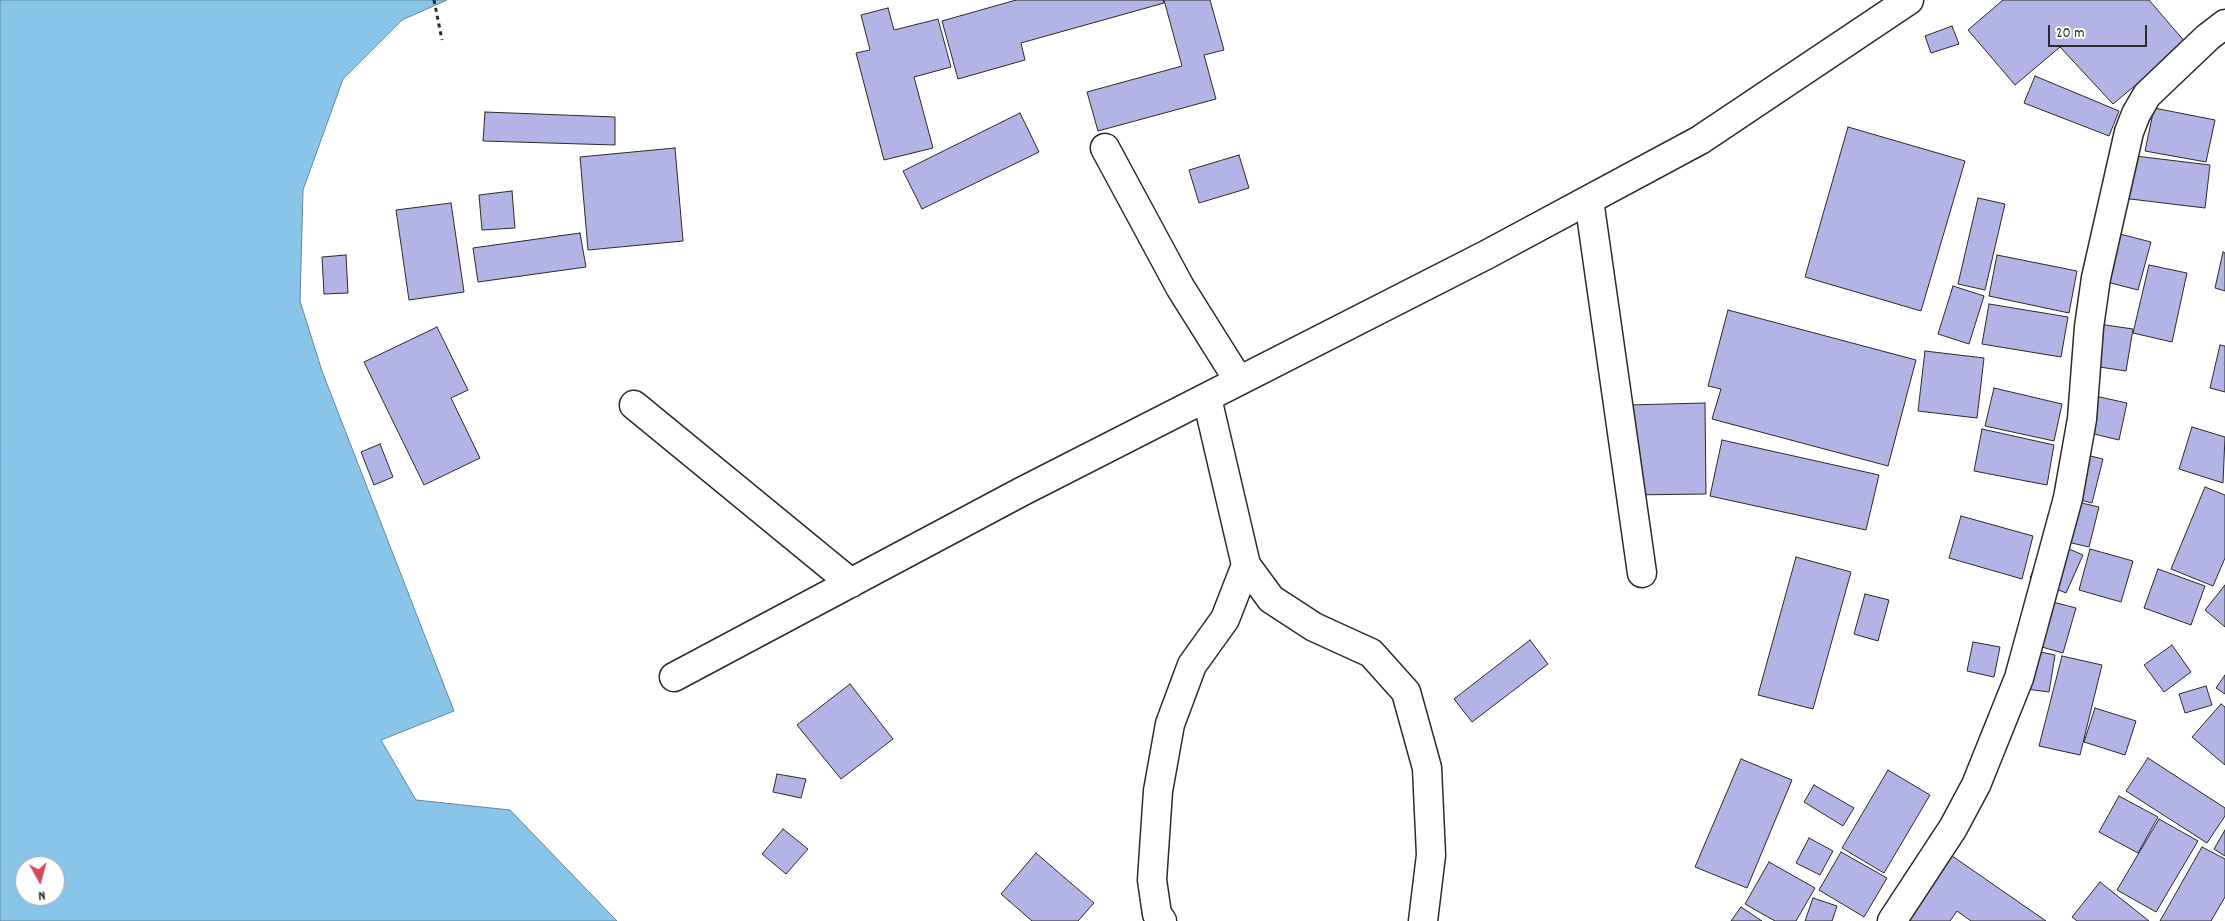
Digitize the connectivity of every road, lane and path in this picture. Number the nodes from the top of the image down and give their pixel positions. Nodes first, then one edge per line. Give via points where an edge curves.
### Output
1 (434, 0) edge
2 (1909, 0) edge
3 (2225, 24) edge
4 (442, 40) dead end
5 (1105, 148) dead end
6 (1589, 200) junction
7 (1240, 381) junction
8 (1207, 398) junction
9 (634, 405) dead end
10 (1246, 565) junction
11 (1642, 573) dead end
12 (851, 583) junction
13 (674, 677) dead end
14 (1162, 921) edge
15 (1423, 921) edge
16 (1892, 921) edge

1 - 4 path
2 - 6 street via 1700,140
3 - 16 street via 2147,94 2136,114 2127,140 2096,278 2082,419 2068,498 2019,678 1976,785 1954,828
5 - 7 street via 1180,287
6 - 7 street
6 - 11 street
7 - 8 street
8 - 10 street
8 - 12 street
9 - 12 street
10 - 14 street via 1225,619 1192,664 1170,724 1158,791 1152,880 1157,914
10 - 15 street via 1271,599 1314,627 1371,653 1406,692 1427,768 1430,855
12 - 13 street

